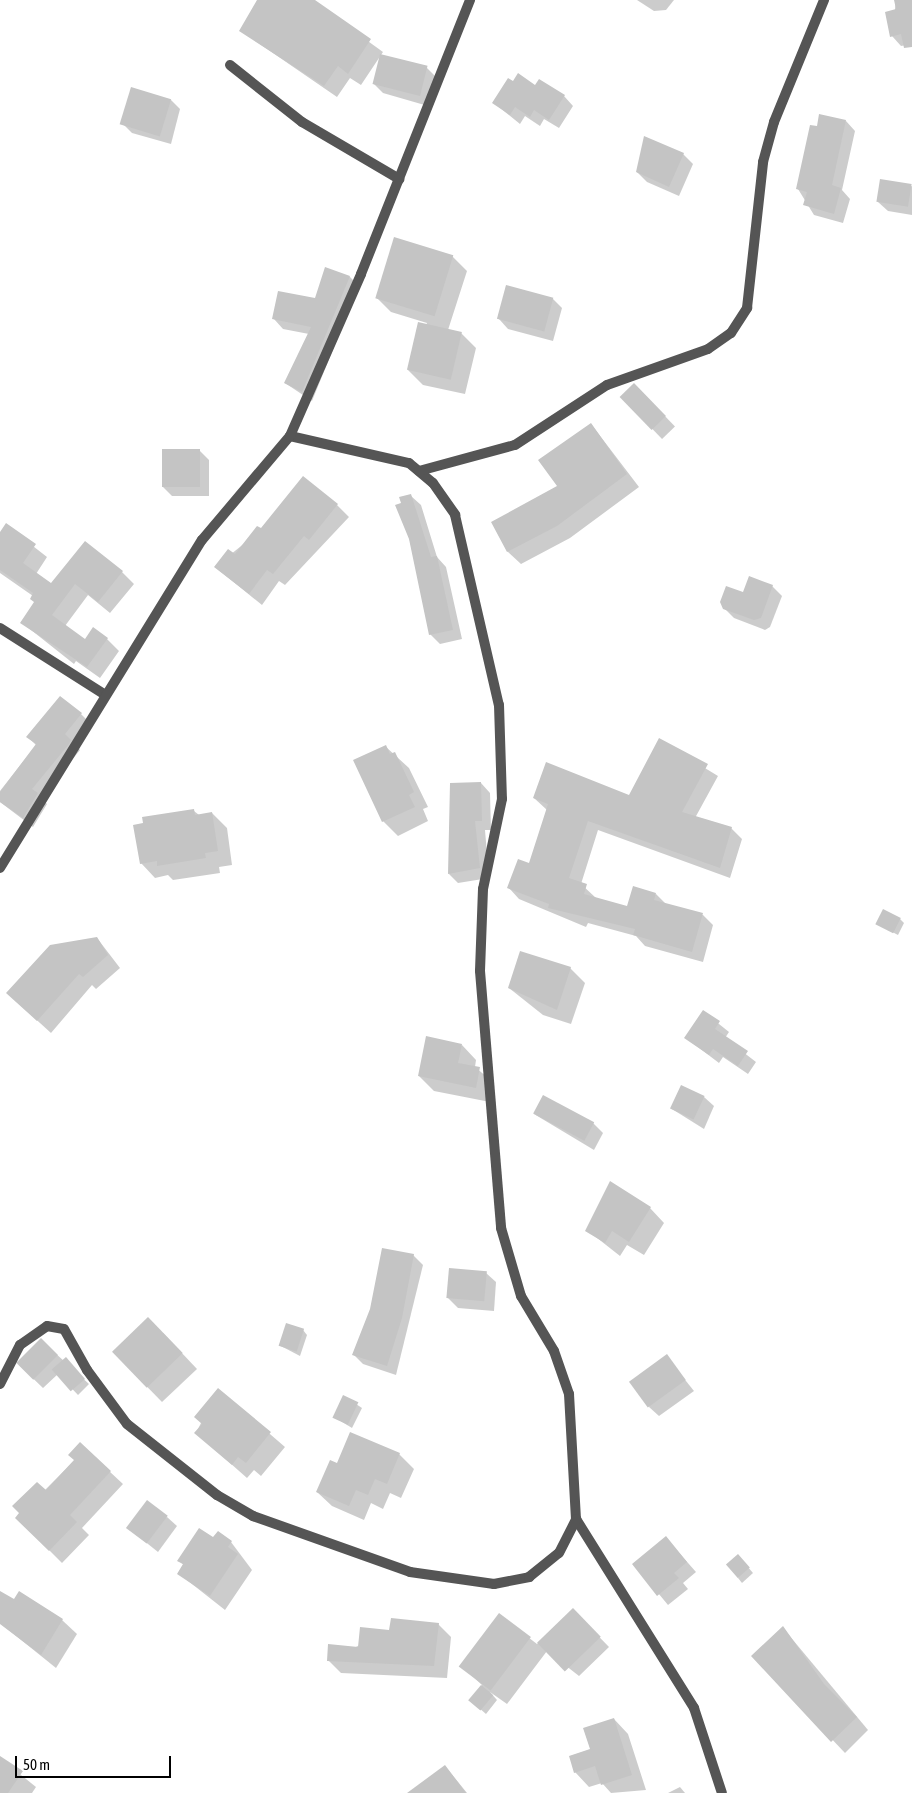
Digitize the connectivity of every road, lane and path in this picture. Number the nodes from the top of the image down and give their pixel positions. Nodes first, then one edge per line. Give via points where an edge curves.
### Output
1 (470, 0) edge
2 (824, 0) edge
3 (230, 65) dead end
4 (399, 179) junction
5 (290, 436) junction
6 (419, 471) junction
7 (0, 628) edge
8 (104, 694) junction
9 (0, 868) edge
10 (0, 1384) edge
11 (576, 1520) junction
12 (722, 1793) edge

1 - 4 street
2 - 6 street via 774,122 763,162 747,308 731,334 708,349 607,385 515,445
3 - 4 street via 302,122
4 - 5 street
5 - 6 street via 409,463
5 - 8 street via 202,540
6 - 11 street via 433,483 454,515 499,705 502,799 483,889 480,971 500,1228 521,1296 554,1350 569,1394
7 - 8 street
8 - 9 street
10 - 11 street via 20,1345 47,1326 64,1329 87,1370 127,1424 216,1495 253,1516 410,1572 494,1584 529,1578 559,1553
11 - 12 street via 694,1708

